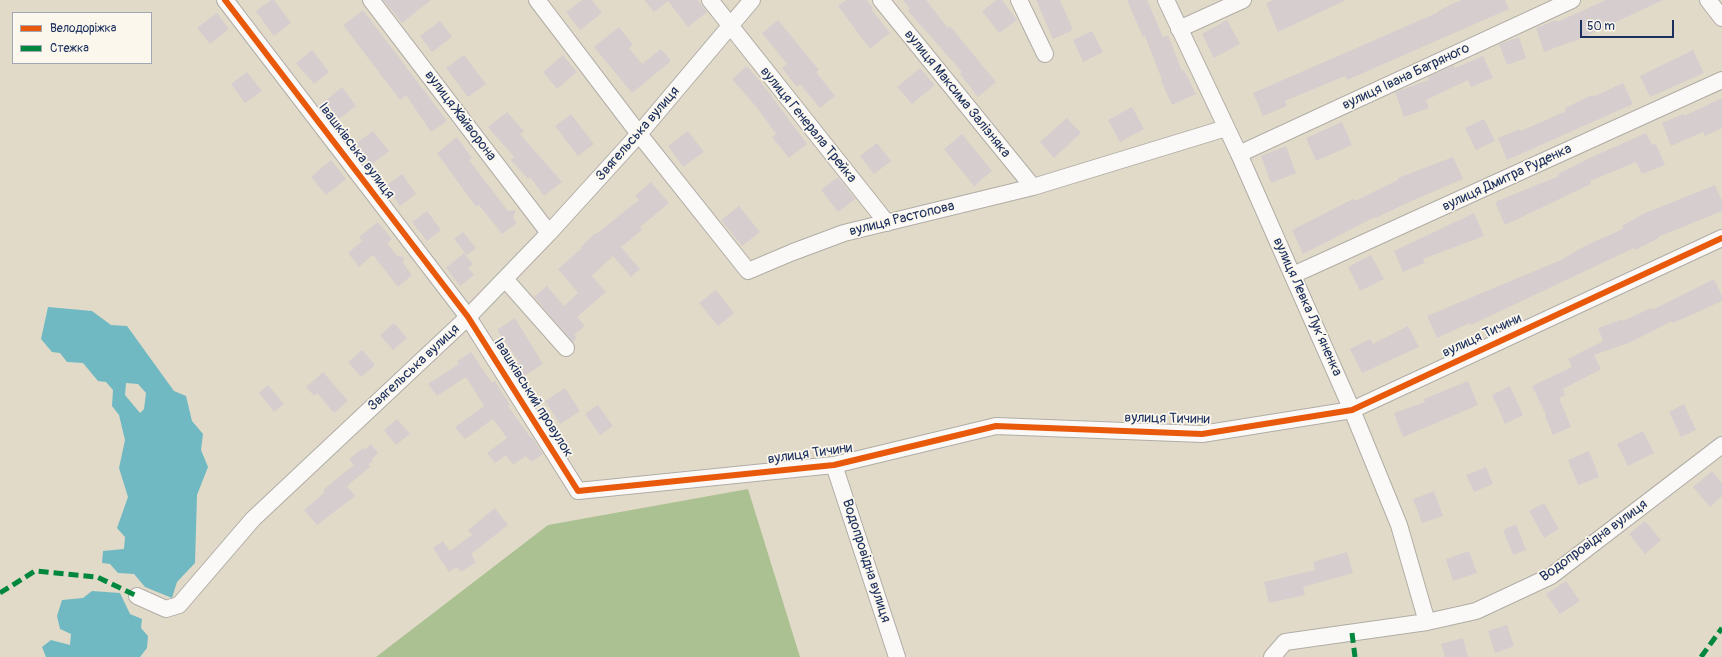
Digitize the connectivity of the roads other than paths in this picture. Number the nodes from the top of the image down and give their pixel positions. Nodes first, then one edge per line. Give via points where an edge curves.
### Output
1 (225, 0) edge
2 (371, 0) edge
3 (537, 0) edge
4 (710, 0) edge
5 (752, 0) edge
6 (881, 0) edge
7 (1019, 0) edge
8 (1166, 0) edge
9 (1243, 0) edge
10 (1572, 0) edge
11 (1708, 0) edge
12 (1722, 18) edge
13 (730, 26) junction
14 (1179, 30) junction
15 (1045, 54) dead end
16 (1722, 80) edge
17 (1226, 128) junction
18 (639, 134) junction
19 (1239, 154) junction
20 (1033, 187) junction
21 (887, 223) junction
22 (549, 233) junction
23 (1722, 238) edge
24 (1293, 275) junction
25 (505, 278) junction
26 (468, 317) junction
27 (566, 348) dead end
28 (1352, 410) junction
29 (1722, 445) edge
30 (834, 465) junction
31 (578, 491) joint
32 (137, 596) dead end
33 (1427, 622) junction
34 (897, 657) edge
35 (1272, 657) edge

1 - 26 street, Івашківська вулиця
2 - 22 street, вулиця Жайворона
3 - 18 street
4 - 13 street, вулиця Генерала Трейка
5 - 13 street, Звягельська вулиця
6 - 20 street, вулиця Максима Залізняка
7 - 15 street
8 - 14 street, вулиця Левка Лукʼяненка
9 - 14 street
10 - 19 street, вулиця Івана Багряного
11 - 12 street
13 - 18 street, Звягельська вулиця
13 - 21 street, вулиця Генерала Трейка
14 - 17 street, вулиця Левка Лукʼяненка
16 - 24 street, вулиця Дмитра Руденка
17 - 19 street, вулиця Левка Лукʼяненка
17 - 20 street, вулиця Растопова
18 - 21 street, вулиця Растопова via 748,271 844,233
18 - 22 street, Звягельська вулиця
19 - 24 street, вулиця Левка Лукʼяненка
20 - 21 street, вулиця Растопова
22 - 25 street, Звягельська вулиця
23 - 28 street, вулиця Тичини
24 - 28 street, вулиця Левка Лукʼяненка
25 - 26 street, Звягельська вулиця
25 - 27 street
26 - 31 street, Івашківський провулок
26 - 32 street, Звягельська вулиця via 253,519 179,605 166,609
28 - 30 street, вулиця Тичини via 1202,434 996,426
28 - 33 street, вулиця Левка Лукʼяненка via 1399,525
29 - 33 street, Водопровідна вулиця via 1551,576 1476,611
30 - 31 street, вулиця Тичини
30 - 34 street, Водопровідна вулиця
33 - 35 street, Водопровідна вулиця via 1285,642

